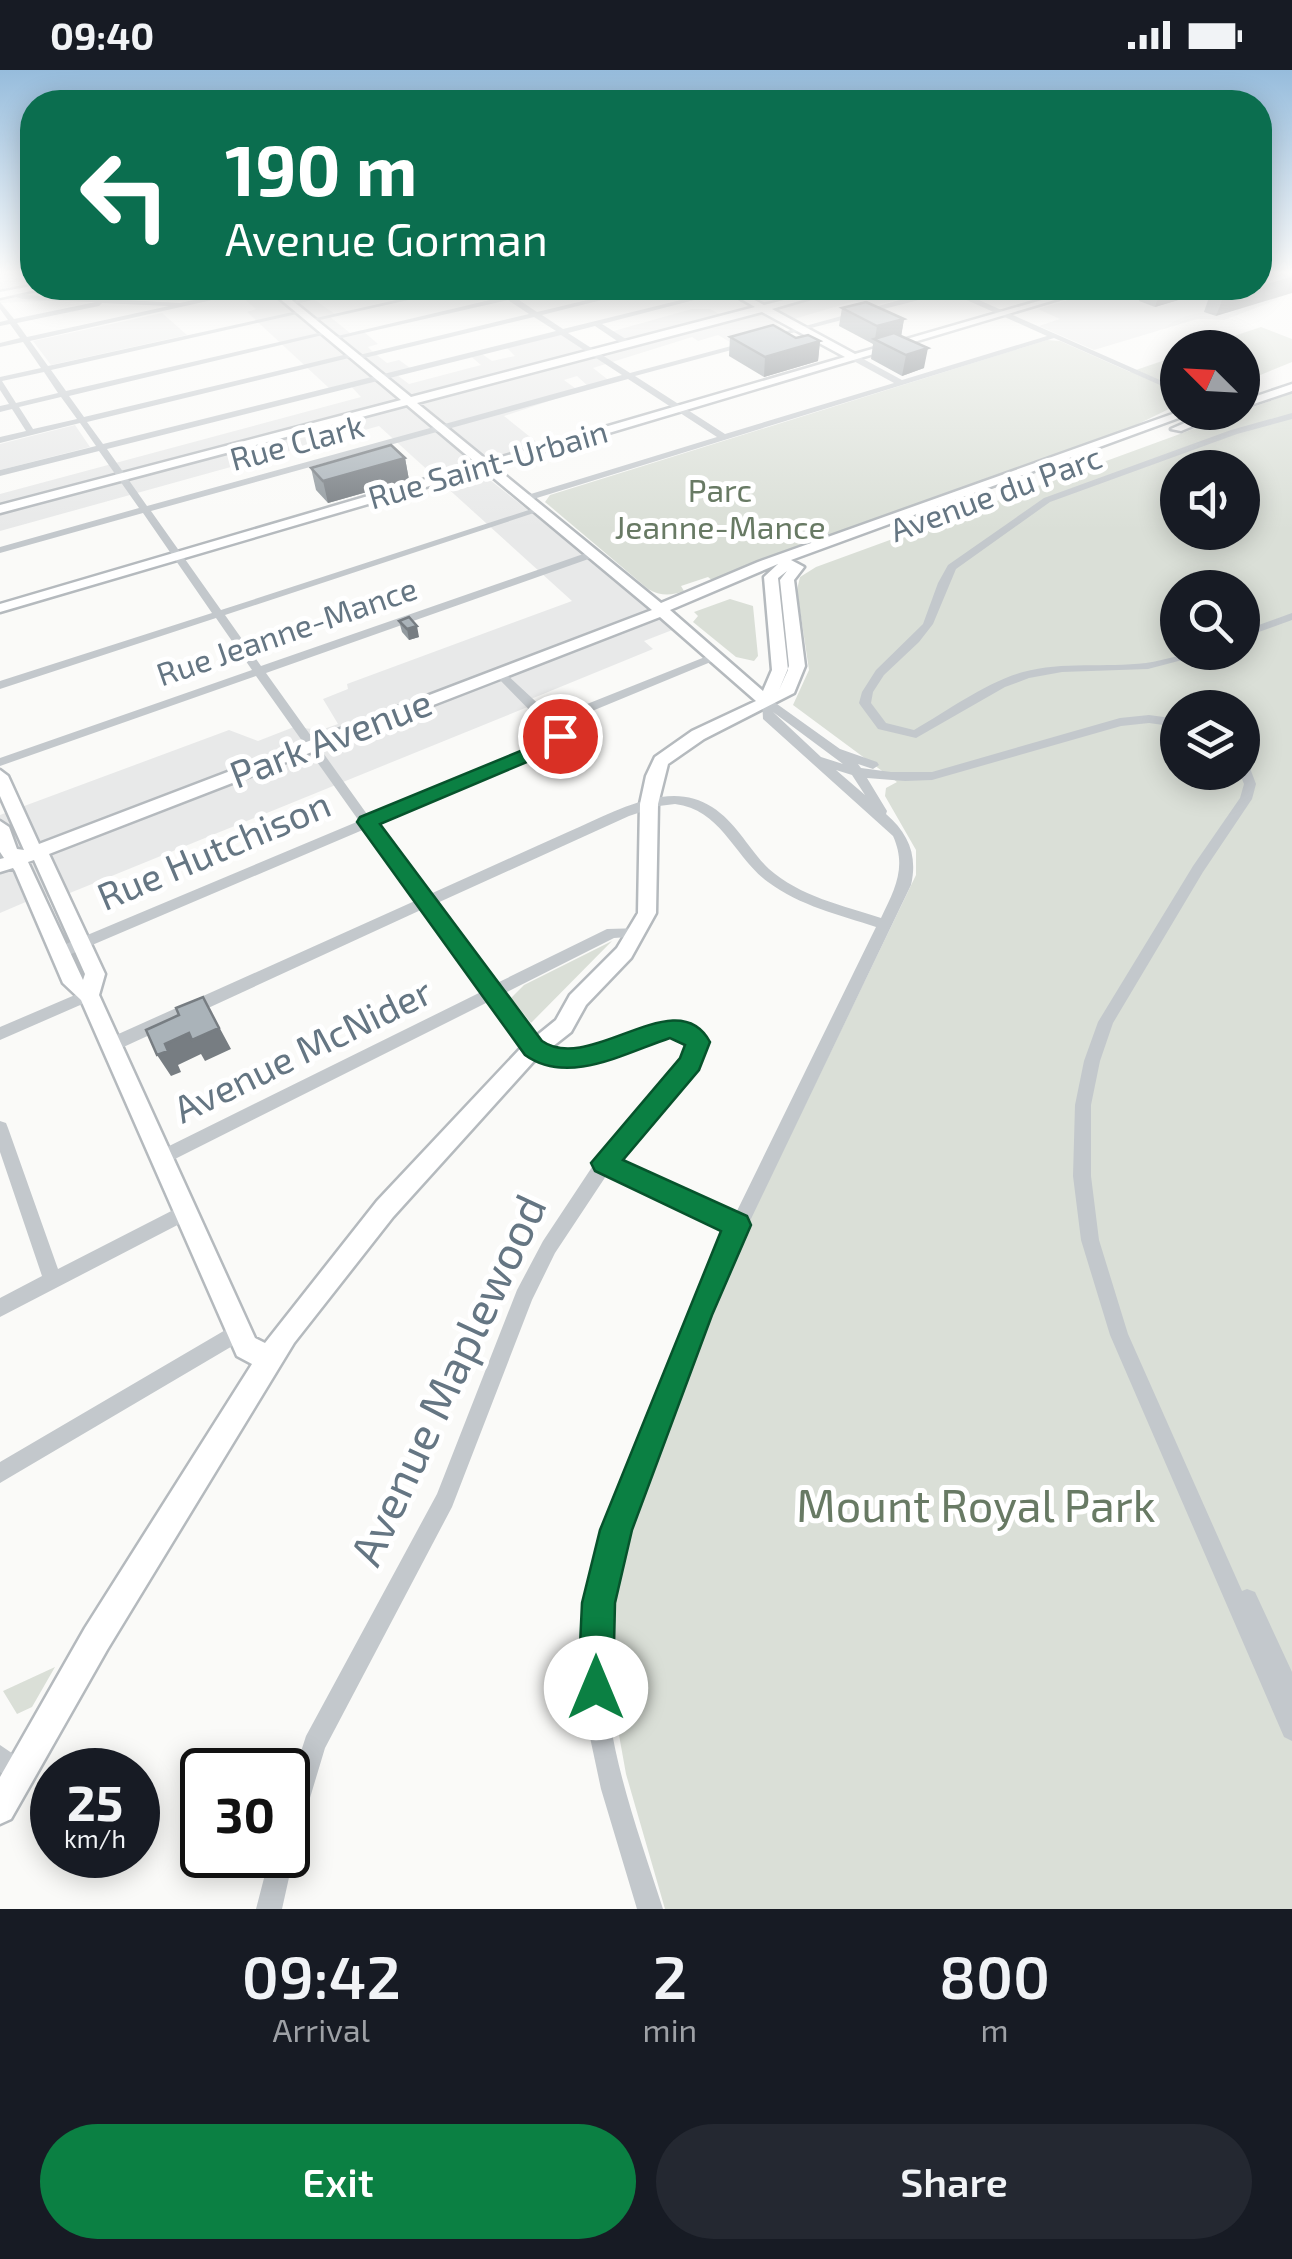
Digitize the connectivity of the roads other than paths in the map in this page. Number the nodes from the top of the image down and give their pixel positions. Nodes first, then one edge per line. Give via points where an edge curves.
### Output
1 (37, 358) edge
2 (100, 358) edge
3 (230, 358) edge
4 (346, 358) edge
5 (356, 358) edge
6 (458, 358) edge
7 (574, 358) edge
8 (605, 358) edge
9 (698, 358) edge
10 (850, 358) edge
11 (854, 358) edge
12 (983, 358) edge
13 (1103, 358) edge
14 (45, 369) junction
15 (632, 376) junction
16 (1292, 376) edge
17 (380, 378) junction
18 (0, 381) edge
19 (900, 383) junction
20 (1160, 383) edge
21 (1292, 387) edge
22 (1260, 388) edge
23 (64, 394) junction
24 (1260, 399) edge
25 (408, 402) junction
26 (15, 406) junction
27 (679, 408) junction
28 (0, 409) edge
29 (1292, 416) edge
30 (82, 420) junction
31 (1160, 423) edge
32 (440, 429) junction
33 (1173, 430) edge
34 (32, 432) junction
35 (724, 438) junction
36 (0, 440) edge
37 (101, 448) junction
38 (484, 466) junction
39 (0, 474) edge
40 (122, 477) junction
41 (524, 499) junction
42 (0, 509) edge
43 (144, 510) junction
44 (538, 510) junction
45 (865, 532) junction
46 (0, 550) edge
47 (593, 554) junction
48 (176, 557) junction
49 (797, 567) junction
50 (771, 577) junction
51 (0, 608) edge
52 (662, 611) junction
53 (217, 614) junction
54 (1292, 616) edge
55 (1260, 629) edge
56 (714, 657) junction
57 (1160, 663) edge
58 (258, 672) junction
59 (501, 675) junction
60 (0, 686) edge
61 (766, 702) junction
62 (1160, 720) edge
63 (1160, 720) edge
64 (561, 730) junction
65 (312, 747) junction
66 (806, 751) junction
67 (839, 753) junction
68 (0, 762) edge
69 (856, 770) junction
70 (0, 776) edge
71 (906, 778) junction
72 (1248, 790) edge
73 (1254, 790) edge
74 (649, 804) junction
75 (886, 818) junction
76 (367, 822) junction
77 (0, 828) edge
78 (36, 852) junction
79 (8, 863) edge
80 (425, 904) junction
81 (885, 925) junction
82 (637, 932) junction
83 (81, 944) junction
84 (59, 953) junction
85 (495, 992) junction
86 (88, 995) junction
87 (0, 1034) edge
88 (111, 1045) junction
89 (534, 1048) junction
90 (0, 1128) edge
91 (161, 1158) junction
92 (604, 1163) junction
93 (185, 1212) junction
94 (737, 1225) junction
95 (53, 1281) junction
96 (0, 1308) edge
97 (240, 1331) junction
98 (269, 1360) junction
99 (0, 1473) edge
100 (1292, 1697) edge
101 (1292, 1729) edge
102 (310, 1757) edge
103 (10, 1764) edge
104 (0, 1808) edge
105 (276, 1878) edge
106 (268, 1909) edge
107 (650, 1909) edge

1 - 14 street
2 - 14 street
3 - 23 street
4 - 30 street
5 - 17 main road
6 - 17 street
7 - 25 main road
8 - 15 street
9 - 15 street, Rue Clark
10 - 27 main road, Rue Saint-Urbain
11 - 19 street
12 - 19 street
13 - 20 street
14 - 18 street
14 - 23 street
15 - 27 street
15 - 32 street, Rue Clark
16 - 22 main road
17 - 25 main road
17 - 37 street
18 - 26 street
19 - 35 street
21 - 24 main road
23 - 26 street
23 - 30 street
25 - 32 main road
25 - 40 main road
26 - 28 street
26 - 34 street
27 - 35 street
27 - 38 main road, Rue Saint-Urbain
29 - 57 street via 1051,498 972,550 943,578 927,625 871,683 865,703 882,726 916,734 1026,674
30 - 34 street
30 - 37 street
31 - 45 main road, Avenue du Parc
32 - 38 main road
32 - 43 street, Rue Clark
33 - 49 main road, Avenue du Parc
34 - 36 street
35 - 41 street
37 - 39 street
37 - 40 street
38 - 41 main road
38 - 48 main road, Rue Saint-Urbain
40 - 42 main road
40 - 43 street
41 - 44 main road
43 - 46 street, Rue Clark
43 - 48 street
44 - 47 main road
44 - 53 street
45 - 50 main road, Avenue du Parc via 783,564
45 - 52 main road, Avenue du Parc via 763,566
47 - 52 main road
47 - 58 street, Rue Jeanne-Mance
48 - 51 main road, Rue Saint-Urbain
48 - 53 street
49 - 50 main road, Avenue du Parc
49 - 61 main road via 787,580 797,666 786,693
50 - 52 main road, Avenue du Parc via 682,610
50 - 61 main road via 780,670
52 - 56 main road
52 - 59 main road, Park Avenue
53 - 58 street
53 - 60 street
54 - 55 street
56 - 61 main road
56 - 64 street, Rue Hutchison via 576,713
58 - 65 street
58 - 68 street, Rue Jeanne-Mance
59 - 64 street
59 - 65 main road, Park Avenue
61 - 66 street via 767,716
61 - 67 street
61 - 74 main road via 672,751 654,776
62 - 67 street via 1124,717 923,770 886,768
63 - 71 street via 1120,722 948,774
64 - 76 street, Rue Hutchison via 546,747
65 - 76 street
65 - 78 main road, Park Avenue
66 - 69 street
66 - 75 street
67 - 69 street
69 - 71 street
69 - 75 street
70 - 78 main road
71 - 75 street via 881,792
72 - 101 street via 1098,1041 1083,1106 1082,1176 1090,1240 1119,1335
73 - 100 street via 1106,1040 1090,1110 1088,1173 1096,1232 1120,1316
74 - 80 street
74 - 81 street via 706,806 769,876
74 - 82 main road via 649,904
75 - 81 street via 904,843 908,870
76 - 80 street
76 - 83 street, Rue Hutchison
77 - 79 main road
78 - 79 main road, Park Avenue
78 - 83 main road
79 - 84 main road via 24,868
80 - 85 street
80 - 88 street
81 - 94 street
82 - 85 street, Avenue McNider via 612,933
82 - 89 main road via 576,1011 545,1045
83 - 84 street, Rue Hutchison
83 - 86 main road via 95,974
84 - 86 main road via 73,983
85 - 89 street
85 - 91 street, Avenue McNider
86 - 87 street
86 - 88 main road
88 - 91 main road
89 - 92 street, Avenue Maplewood via 562,1062 661,1030 695,1036 695,1057
89 - 98 main road via 385,1208
90 - 95 street
91 - 93 main road
92 - 94 street
92 - 102 street, Avenue Maplewood via 548,1247 445,1500
93 - 95 street
93 - 97 main road
94 - 107 street via 616,1530 598,1603 598,1710
95 - 96 street
97 - 98 main road via 246,1347
97 - 99 street
98 - 103 main road
103 - 104 main road
105 - 106 street

